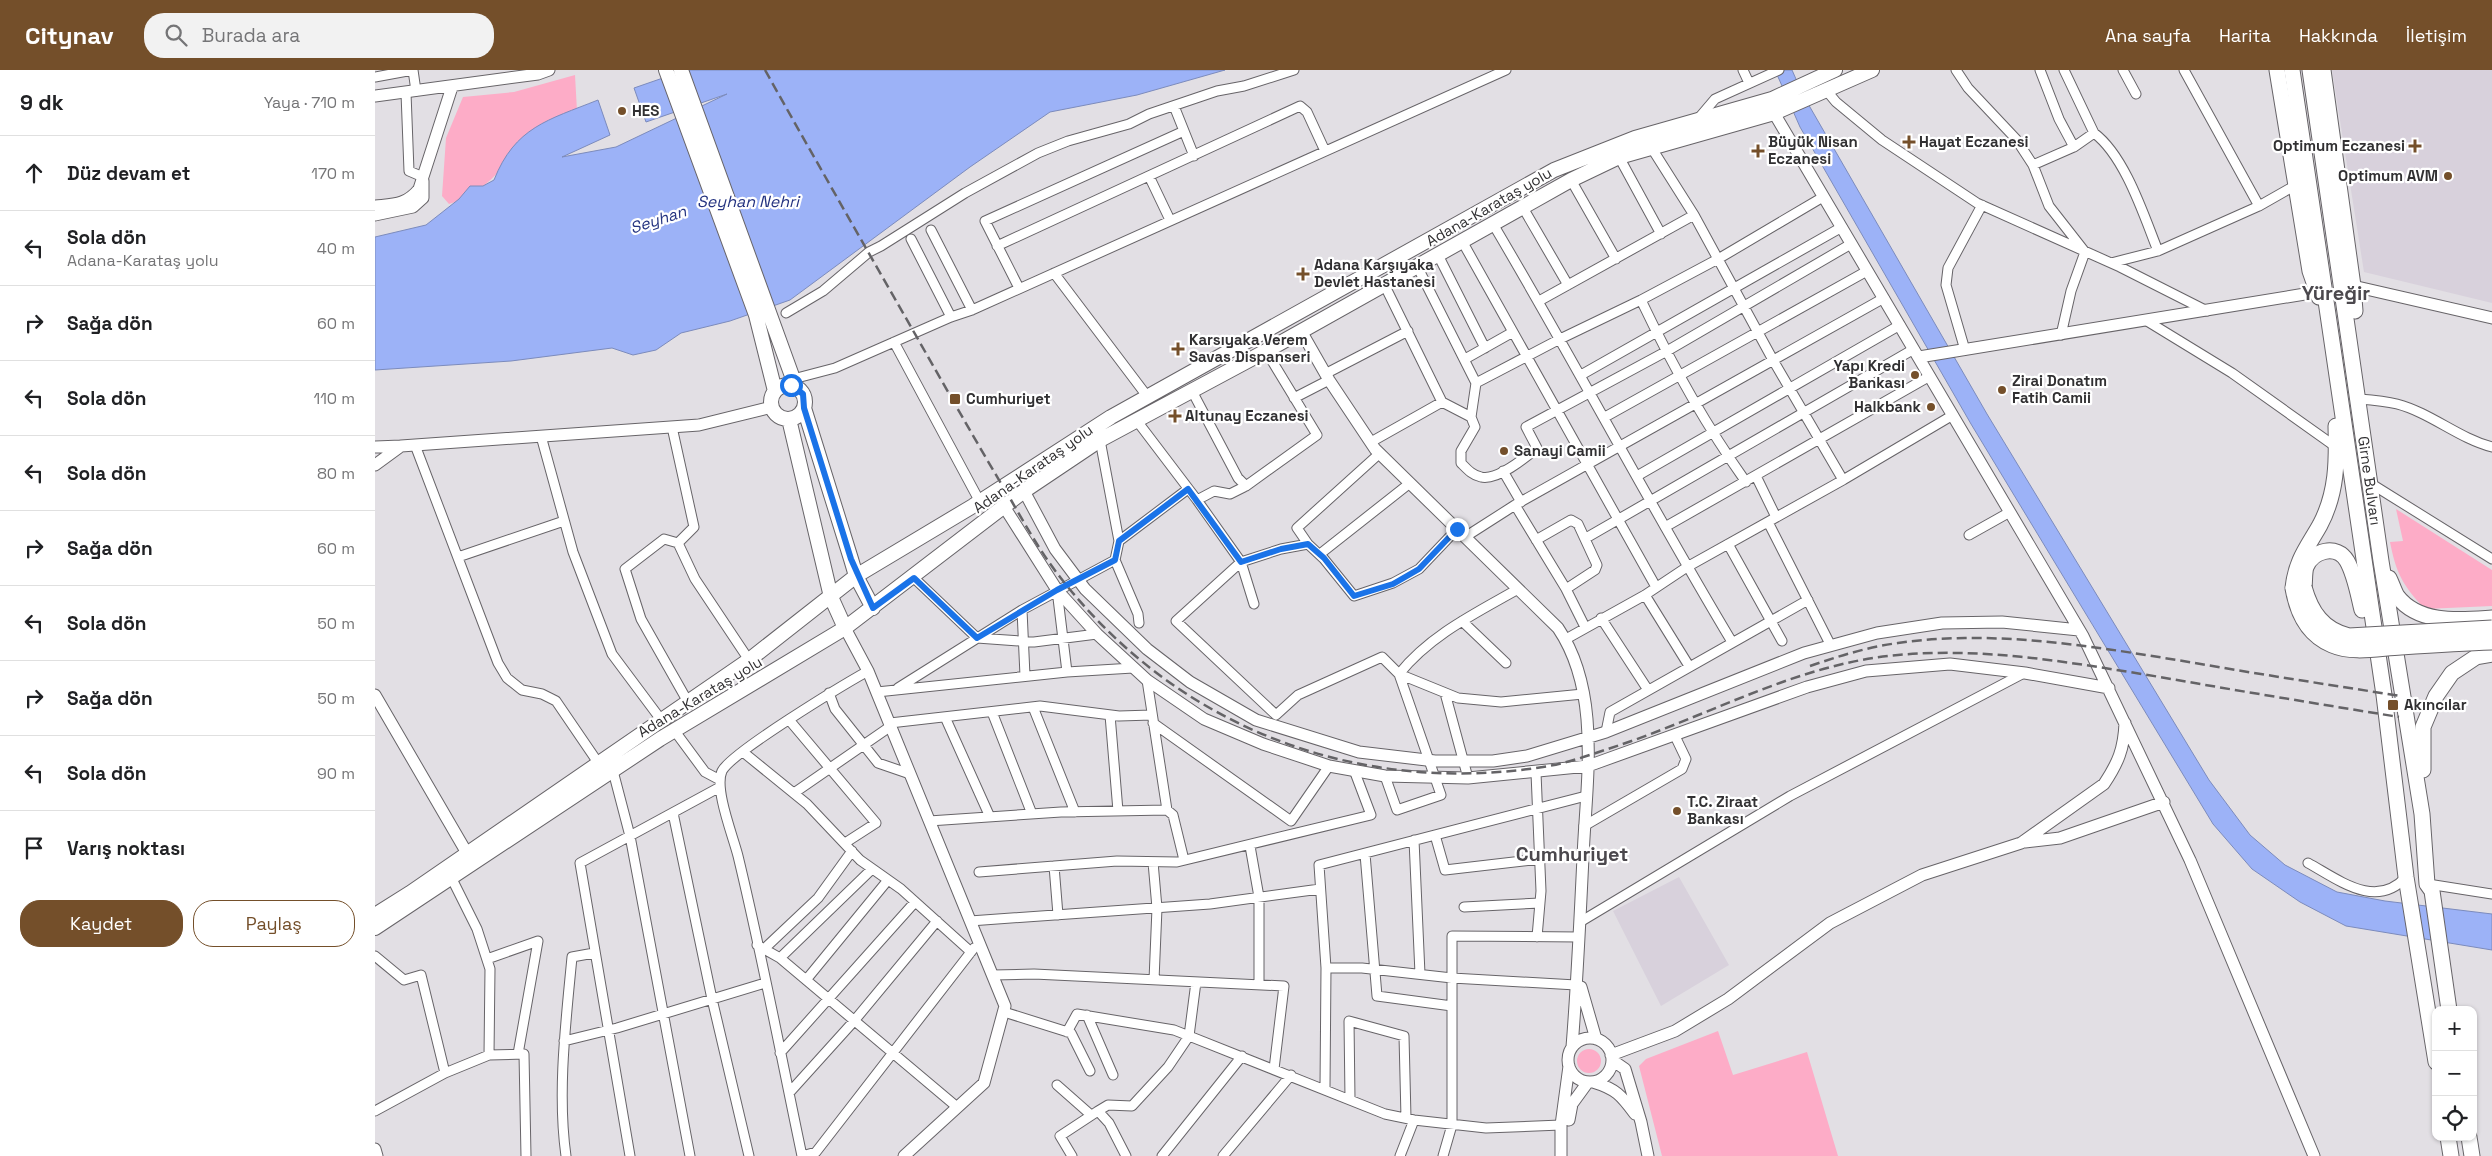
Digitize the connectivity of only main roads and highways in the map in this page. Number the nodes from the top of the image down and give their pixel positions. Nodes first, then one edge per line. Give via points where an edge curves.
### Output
1 (549, 70) edge
2 (1835, 70) edge
3 (1872, 70) edge
4 (2277, 70) edge
5 (2292, 70) edge
6 (2320, 70) edge
7 (674, 72) edge
8 (453, 87) junction
9 (1808, 90) junction
10 (375, 96) edge
11 (1776, 107) junction
12 (423, 177) junction
13 (375, 206) edge
14 (375, 215) edge
15 (2353, 286) junction
16 (2317, 292) junction
17 (762, 313) junction
18 (2492, 318) edge
19 (1301, 331) junction
20 (2332, 340) junction
21 (1920, 354) junction
22 (2354, 363) junction
23 (794, 383) junction
24 (775, 391) junction
25 (772, 407) junction
26 (804, 408) junction
27 (789, 419) junction
28 (401, 446) junction
29 (375, 447) edge
30 (375, 465) edge
31 (1024, 491) junction
32 (1005, 508) junction
33 (2381, 561) junction
34 (856, 576) junction
35 (2299, 588) junction
36 (831, 598) junction
37 (873, 608) junction
38 (2492, 618) edge
39 (845, 628) junction
40 (2492, 628) edge
41 (2079, 630) junction
42 (2492, 642) edge
43 (2492, 654) edge
44 (2109, 688) junction
45 (375, 695) edge
46 (2383, 695) junction
47 (379, 710) edge
48 (2125, 721) junction
49 (1588, 738) junction
50 (1587, 766) junction
51 (2164, 802) junction
52 (2422, 814) junction
53 (2021, 843) junction
54 (470, 859) junction
55 (375, 915) edge
56 (375, 928) edge
57 (1579, 950) junction
58 (2448, 1006) edge
59 (1596, 1039) junction
60 (1572, 1047) junction
61 (2434, 1051) edge
62 (1611, 1057) junction
63 (1569, 1066) junction
64 (1591, 1082) junction
65 (1641, 1122) junction
66 (2449, 1141) edge
67 (2470, 1141) edge
68 (375, 1149) edge
69 (911, 1154) edge
70 (377, 1156) edge
71 (1561, 1156) edge
72 (1648, 1156) edge
73 (2314, 1156) edge
74 (2451, 1156) edge
75 (2472, 1156) edge

1 - 8 main road
2 - 9 main road
3 - 9 main road via 1826,90
4 - 16 highway via 2310,271
5 - 20 highway, Girne Bulvarı
6 - 15 highway
6 - 22 highway, Girne Bulvarı
7 - 17 main road
8 - 10 main road
8 - 12 main road
9 - 11 main road
11 - 19 main road, Adana-Karataş yolu via 1619,157 1522,206
11 - 21 main road via 1823,197
11 - 34 main road, Adana-Karataş yolu via 1696,121 1635,138 1555,170 1147,396
12 - 13 main road via 411,199
12 - 14 main road via 423,198 413,208
15 - 18 main road
15 - 22 highway
16 - 20 highway
16 - 21 main road via 2061,335
17 - 23 main road
17 - 24 main road
19 - 31 main road, Adana-Karataş yolu via 1100,440
19 - 49 main road via 1327,377 1380,453 1566,639 1580,673
20 - 35 highway via 2336,477 2331,500 2298,561
20 - 46 highway, Girne Bulvarı
21 - 41 main road
22 - 33 highway, Girne Bulvarı
23 - 24 main road
23 - 26 main road via 803,394
24 - 25 main road
25 - 27 main road via 779,416
25 - 28 main road via 699,425
26 - 27 main road via 798,416
26 - 34 main road
27 - 36 main road
28 - 29 main road
28 - 30 main road
31 - 32 main road, Adana-Karataş yolu
31 - 49 main road via 1055,549 1078,579 1147,649 1190,682 1256,720 1359,752 1430,761 1527,756
32 - 37 main road, Adana-Karataş yolu
32 - 50 main road via 1057,590 1097,634 1147,680 1204,718 1263,744 1329,766 1385,776 1468,778
33 - 38 highway via 2397,596 2410,607 2428,616 2456,621
33 - 52 highway, Girne Bulvarı
34 - 36 main road, Adana-Karataş yolu
34 - 37 main road
35 - 40 highway, bridge via 2325,625 2336,633 2349,636
35 - 42 highway, bridge via 2296,605 2303,619 2315,634 2332,645 2366,649
35 - 46 highway via 2306,567 2319,553 2339,552 2347,560 2356,583
36 - 39 main road
36 - 54 main road, Adana-Karataş yolu
37 - 39 main road, Adana-Karataş yolu
39 - 54 main road, Adana-Karataş yolu via 674,730
39 - 69 main road via 868,670 1005,1006 984,1083
41 - 44 main road
41 - 49 main road via 2002,622 1942,623 1877,633 1830,644
43 - 52 highway via 2476,657 2452,673 2436,696 2423,727
44 - 48 main road
44 - 50 main road via 1951,664 1866,671 1807,687
45 - 47 main road
46 - 61 highway, Girne Bulvarı via 2406,877
47 - 54 main road
48 - 51 main road
48 - 53 main road via 2124,746 2104,784
49 - 50 main road
50 - 57 main road
51 - 53 main road via 2059,838
51 - 73 main road
52 - 58 highway, Girne Bulvarı via 2429,887
53 - 62 main road via 1922,875 1830,923 1728,999 1675,1031
54 - 55 main road, Adana-Karataş yolu
54 - 56 main road, Adana-Karataş yolu via 452,879
57 - 59 main road via 1581,994
57 - 60 main road
59 - 60 main road via 1583,1040
59 - 62 main road via 1608,1048
60 - 63 main road
62 - 64 main road via 1608,1072
62 - 65 main road via 1625,1069
63 - 64 main road via 1576,1077
63 - 71 main road via 1561,1125
64 - 65 main road via 1611,1087 1620,1094
64 - 71 main road via 1572,1104
65 - 72 main road
66 - 74 highway
67 - 75 highway
68 - 70 main road

